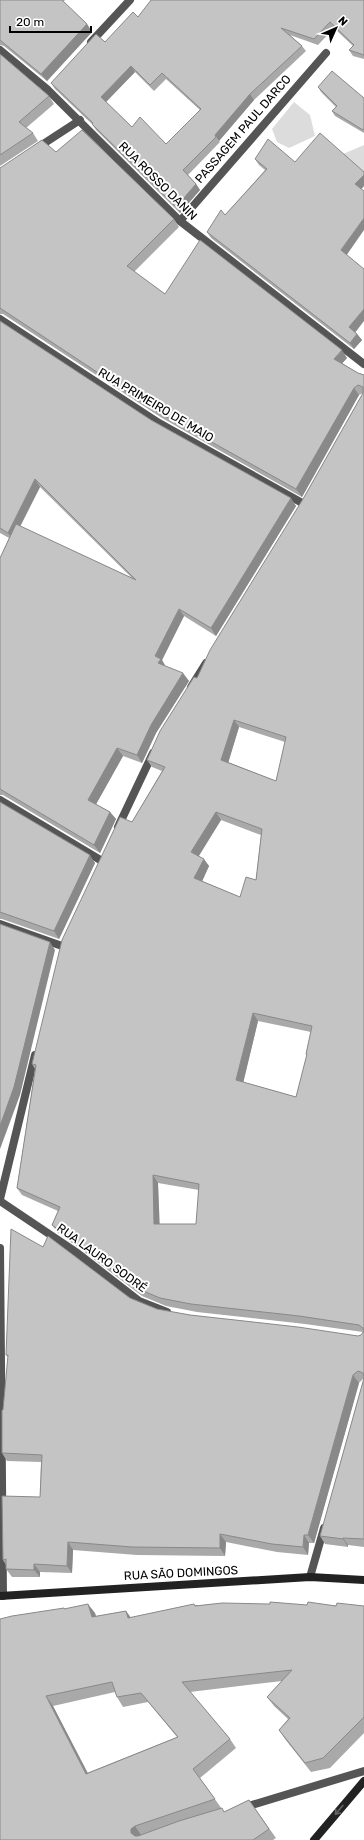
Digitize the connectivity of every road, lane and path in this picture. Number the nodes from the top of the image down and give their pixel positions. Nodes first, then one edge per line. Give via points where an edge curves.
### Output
1 (130, 0) edge
2 (84, 49) edge
3 (0, 50) edge
4 (326, 53) dead end
5 (80, 120) junction
6 (27, 155) edge
7 (180, 222) junction
8 (0, 319) edge
9 (364, 364) edge
10 (304, 504) edge
11 (211, 654) edge
12 (186, 695) edge
13 (158, 743) edge
14 (0, 800) edge
15 (115, 833) edge
16 (102, 861) edge
17 (0, 924) edge
18 (62, 946) edge
19 (37, 1044) edge
20 (0, 1200) edge
21 (0, 1248) edge
22 (177, 1314) edge
23 (327, 1518) edge
24 (310, 1577) junction
25 (364, 1580) edge
26 (1, 1596) edge
27 (364, 1772) edge
28 (364, 1781) edge
29 (233, 1810) edge
30 (314, 1840) edge

1 - 2 street
3 - 5 street, RUA ROSSO DANIN via 50,86
4 - 7 street, PASSAGEM PAUL DARCO
5 - 6 street
5 - 7 street, RUA ROSSO DANIN
7 - 9 street, RUA ROSSO DANIN
8 - 10 street, RUA PRIMEIRO DE MAIO via 159,423
11 - 12 street
13 - 15 street
14 - 16 street
17 - 18 street
19 - 20 street
20 - 22 street, RUA LAURO SODRÉ via 76,1252 139,1301 164,1312
21 - 26 street
23 - 24 street
24 - 25 street, RUA SÃO DOMINGOS
24 - 26 street, RUA SÃO DOMINGOS
27 - 29 street
28 -> 30 street

